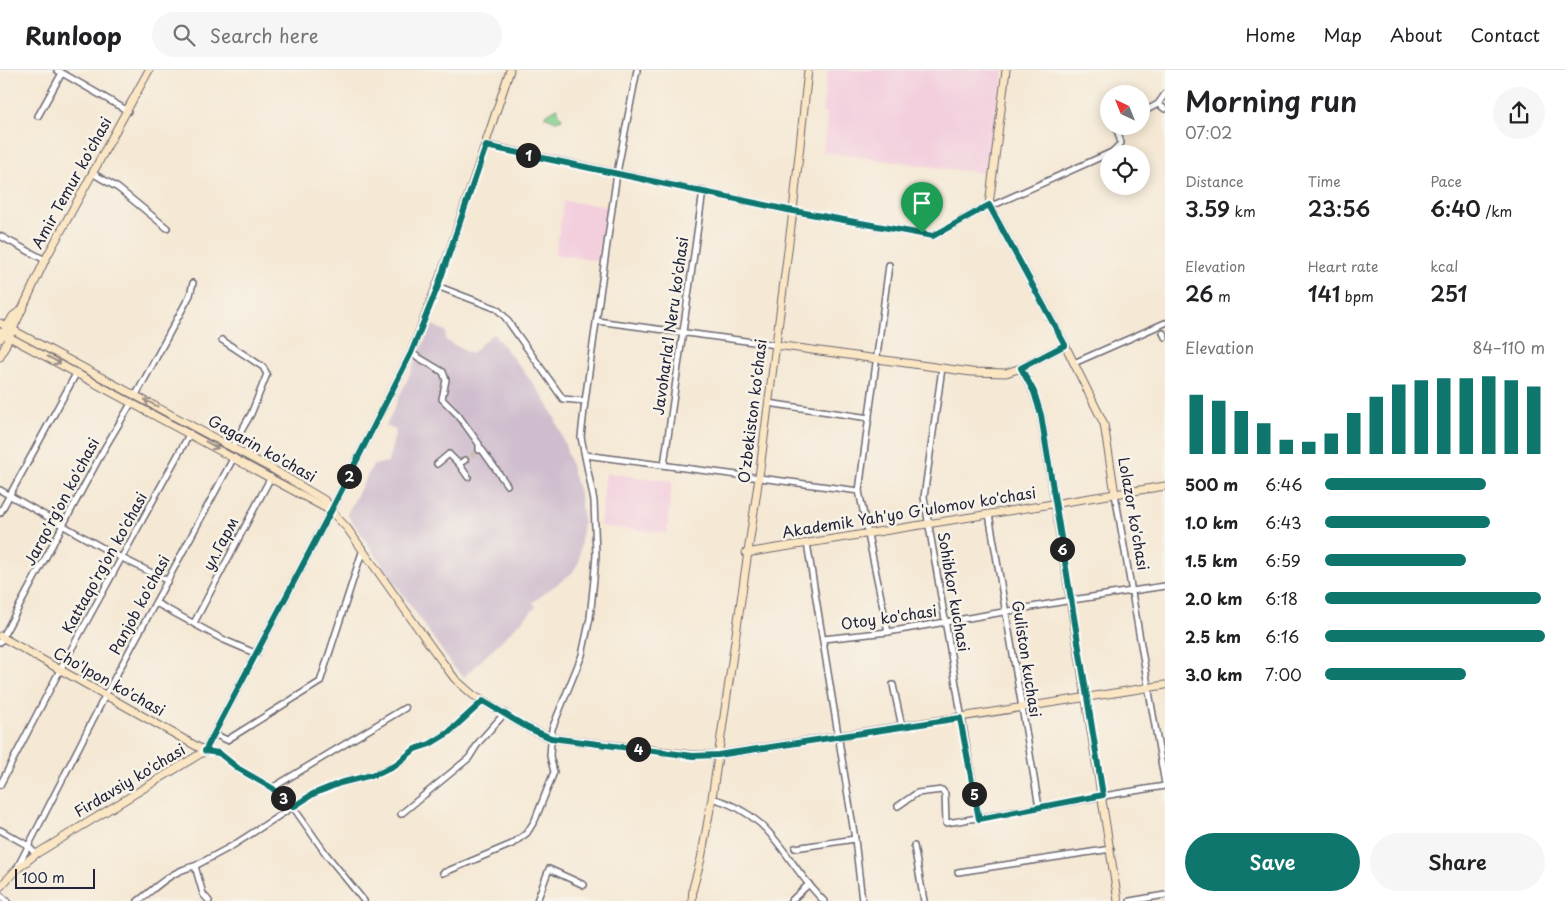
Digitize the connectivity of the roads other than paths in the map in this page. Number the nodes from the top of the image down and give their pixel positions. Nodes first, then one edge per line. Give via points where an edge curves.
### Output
1 (149, 70) edge
2 (510, 70) edge
3 (637, 70) edge
4 (808, 70) edge
5 (1006, 70) edge
6 (59, 71) edge
7 (1165, 94) edge
8 (1158, 104) junction
9 (1150, 108) edge
10 (1165, 109) edge
11 (128, 111) junction
12 (38, 116) dead end
13 (1118, 135) edge
14 (486, 146) junction
15 (92, 173) junction
16 (617, 173) junction
17 (703, 191) junction
18 (989, 205) junction
19 (794, 211) junction
20 (167, 228) dead end
21 (0, 236) edge
22 (45, 260) junction
23 (889, 265) dead end
24 (193, 283) dead end
25 (438, 286) junction
26 (21, 310) junction
27 (597, 321) junction
28 (1165, 323) edge
29 (3, 325) edge
30 (14, 330) junction
31 (683, 331) junction
32 (1, 335) edge
33 (10, 338) junction
34 (222, 340) dead end
35 (776, 344) junction
36 (1065, 345) junction
37 (411, 353) junction
38 (0, 357) edge
39 (877, 358) junction
40 (1074, 363) junction
41 (942, 368) junction
42 (1021, 368) junction
43 (77, 372) junction
44 (134, 399) junction
45 (586, 401) junction
46 (768, 403) junction
47 (869, 418) junction
48 (190, 433) junction
49 (232, 447) junction
50 (585, 455) junction
51 (234, 457) junction
52 (465, 460) tunnel mouth
53 (437, 464) dead end
54 (459, 464) junction
55 (664, 465) junction
56 (759, 476) junction
57 (271, 477) junction
58 (468, 477) dead end
59 (508, 485) dead end
60 (1165, 486) edge
61 (0, 490) edge
62 (860, 492) junction
63 (1115, 494) junction
64 (10, 495) junction
65 (1054, 504) junction
66 (331, 511) junction
67 (0, 513) edge
68 (989, 514) junction
69 (928, 524) junction
70 (63, 526) junction
71 (869, 533) junction
72 (807, 543) junction
73 (363, 550) junction
74 (746, 553) junction
75 (123, 558) junction
76 (168, 581) junction
77 (1165, 586) edge
78 (1132, 592) junction
79 (1072, 600) junction
80 (156, 603) junction
81 (1005, 611) junction
82 (947, 622) junction
83 (194, 623) junction
84 (888, 632) junction
85 (1, 638) edge
86 (823, 640) junction
87 (256, 654) junction
88 (60, 670) junction
89 (893, 685) dead end
90 (1165, 685) edge
91 (1149, 688) junction
92 (106, 694) junction
93 (1086, 697) junction
94 (483, 701) junction
95 (405, 708) dead end
96 (1021, 708) junction
97 (505, 714) junction
98 (960, 718) junction
99 (902, 727) junction
100 (214, 734) junction
101 (551, 738) junction
102 (839, 738) junction
103 (205, 751) junction
104 (718, 755) junction
105 (0, 785) edge
106 (1165, 785) edge
107 (272, 788) junction
108 (1103, 795) junction
109 (712, 798) junction
110 (898, 806) dead end
111 (293, 807) junction
112 (1039, 807) junction
113 (401, 814) dead end
114 (979, 819) junction
115 (0, 830) edge
116 (855, 839) junction
117 (27, 845) junction
118 (914, 846) dead end
119 (795, 848) dead end
120 (1111, 849) junction
121 (36, 854) junction
122 (195, 866) junction
123 (16, 870) junction
124 (958, 872) dead end
125 (443, 873) dead end
126 (809, 884) junction
127 (584, 885) dead end
128 (0, 887) edge
129 (0, 895) edge
130 (1165, 895) edge
131 (6, 901) edge
132 (138, 901) edge
133 (209, 901) edge
134 (364, 901) edge
135 (538, 901) edge
136 (692, 901) edge
137 (791, 901) edge
138 (824, 901) edge
139 (862, 901) edge
140 (924, 901) edge
141 (1118, 901) edge
142 (1130, 901) edge

1 - 11 main road, Amir Temur ko'chasi
2 - 14 main road, Firdavsiy ko'chasi
3 - 16 street
4 - 19 main road, O'zbekiston ko'chasi
5 - 18 main road
6 - 11 street
6 - 12 street
7 - 8 street
8 - 9 street
8 - 10 street
11 - 15 main road, Amir Temur ko'chasi
13 - 18 street via 1121,144 1112,152
14 - 16 street
14 - 25 main road, Firdavsiy ko'chasi
15 - 20 street via 118,188
15 - 22 main road, Amir Temur ko'chasi
16 - 17 street
16 - 27 street
17 - 19 street
17 - 31 street, Javoharla'l Neru ko'chasi
18 - 19 street via 933,236
18 - 36 main road, Lolazor ko'chasi
19 - 35 main road, O'zbekiston ko'chasi
21 - 22 street
22 - 26 main road, Amir Temur ko'chasi
23 - 39 street
24 - 44 street, Jarqo'rg'on ko'chasi via 190,295
25 - 37 main road, Firdavsiy ko'chasi
25 - 45 street via 497,309 559,396 567,401
26 - 29 main road, Amir Temur ko'chasi
26 - 30 main road, Amir Temur ko'chasi
27 - 31 street
27 - 45 street
28 - 40 street
29 - 30 main road, Gagarin ko'chasi
29 - 32 main road, Amir Temur ko'chasi
30 - 33 main road, Amir Temur ko'chasi
30 - 44 main road, Gagarin ko'chasi
31 - 35 street
31 - 55 street, Javoharla'l Neru ko'chasi
32 - 33 main road, Gagarin ko'chasi
33 - 38 main road, Amir Temur ko'chasi
33 -> 43 main road, Gagarin ko'chasi
34 - 49 street via 267,374 251,414
35 - 39 main road
35 - 46 main road, O'zbekiston ko'chasi
36 - 40 main road, Lolazor ko'chasi
36 - 42 main road
37 - 59 street via 446,376 442,392 444,403 458,415
37 - 66 main road, Firdavsiy ko'chasi
39 - 41 main road
39 - 47 street
40 - 63 main road, Lolazor ko'chasi via 1104,424
41 - 42 main road via 1006,373
41 - 69 street, Sohibkor kuchasi via 924,497
42 - 65 main road via 1034,392 1041,415
43 - 44 main road, Gagarin ko'chasi
43 - 64 street
44 - 48 main road, Gagarin ko'chasi
49 -> 44 main road, Gagarin ko'chasi
44 - 70 street, Jarqo'rg'on ko'chasi
45 - 50 street via 581,437
46 - 47 street
46 - 56 main road, O'zbekiston ko'chasi
47 - 62 street
48 -> 51 main road, Gagarin ko'chasi
48 - 75 street, Kattaqo'rg'on ko'chasi
49 - 66 main road, Gagarin ko'chasi via 326,501
50 - 55 street
50 - 101 street via 594,501 596,555 590,618 582,655
51 - 57 main road, Gagarin ko'chasi
51 - 76 street, Panjob ko'chasi
52 - 54 street
53 - 54 street via 450,454
54 - 58 street
55 - 56 street
56 - 62 street
56 - 74 main road, O'zbekiston ko'chasi
57 - 66 main road, Gagarin ko'chasi
57 - 83 street, ул.Гарм
60 - 63 main road, Akademik Yah'yo G'ulomov ko'chasi
61 - 64 street
62 - 71 street
63 - 65 main road, Akademik Yah'yo G'ulomov ko'chasi
63 - 78 street, Lolazor ko'chasi
64 - 67 street
64 - 70 street
65 - 68 main road, Akademik Yah'yo G'ulomov ko'chasi
65 - 79 main road
66 - 73 main road
66 - 87 main road, Firdavsiy ko'chasi
68 - 69 main road, Akademik Yah'yo G'ulomov ko'chasi
68 - 81 street, Guliston kuchasi
69 - 71 main road, Akademik Yah'yo G'ulomov ko'chasi
69 - 82 street, Sohibkor kuchasi
70 - 75 street
70 - 85 street, Jarqo'rg'on ko'chasi
71 - 72 main road, Akademik Yah'yo G'ulomov ko'chasi
71 - 84 street
72 - 74 main road, Akademik Yah'yo G'ulomov ko'chasi
72 - 86 street
73 - 94 main road via 455,679
73 - 100 street via 320,682 227,740
74 - 104 main road, O'zbekiston ko'chasi
75 - 76 street
75 - 88 street, Kattaqo'rg'on ko'chasi
76 - 80 street, Panjob ko'chasi
77 - 78 street, Otoy ko'chasi
78 - 79 street, Otoy ko'chasi
78 - 91 street, Lolazor ko'chasi
79 - 81 street, Otoy ko'chasi
79 - 93 main road
80 - 83 street
80 - 92 street, Panjob ko'chasi
81 - 82 street, Otoy ko'chasi
81 - 96 street, Guliston kuchasi
82 - 84 street, Otoy ko'chasi
82 - 98 street, Sohibkor kuchasi
83 - 87 street
84 - 86 street, Otoy ko'chasi
85 - 88 main road, Cho'lpon ko'chasi
86 - 102 street
87 - 100 main road, Firdavsiy ko'chasi
88 - 92 main road, Cho'lpon ko'chasi
88 - 105 street, Kattaqo'rg'on ko'chasi
89 - 99 street
90 - 91 main road
91 - 93 main road
91 - 106 street, Lolazor ko'chasi
92 - 103 main road, Cho'lpon ko'chasi
92 - 117 street, Panjob ko'chasi
93 - 96 main road
93 - 108 main road
94 - 97 main road
94 - 111 street via 448,733 415,749 394,766 340,783
95 - 107 street
96 - 98 main road
96 - 112 street, Guliston kuchasi
97 - 101 main road
97 - 113 street via 469,758
98 - 99 main road
98 - 114 street, Sohibkor kuchasi
99 - 102 main road
100 - 103 main road, Firdavsiy ko'chasi
101 - 104 main road via 693,756
101 - 125 street via 550,756 554,772 527,833 512,844
102 - 104 main road
102 - 116 street
103 - 107 street via 219,753
103 - 121 main road, Firdavsiy ko'chasi
104 - 109 main road, O'zbekiston ko'chasi
106 - 108 street
107 - 111 street
108 - 112 street
108 - 120 main road
109 - 126 street via 740,809 768,828
109 - 136 main road, O'zbekiston ko'chasi
110 - 114 street via 917,793 942,790 946,823
111 - 122 street
111 - 134 street
112 - 114 street
115 - 117 street
116 - 119 street
116 - 139 street
117 - 121 street
117 - 123 street, Panjob ko'chasi
118 - 140 street
120 - 124 street
120 - 141 main road
121 - 123 main road, Firdavsiy ko'chasi
122 - 132 street via 168,876
122 - 133 street via 202,894
123 - 128 main road, Firdavsiy ko'chasi
126 - 137 street
126 - 138 street
127 - 135 street via 549,868
129 - 131 street
130 - 142 street

